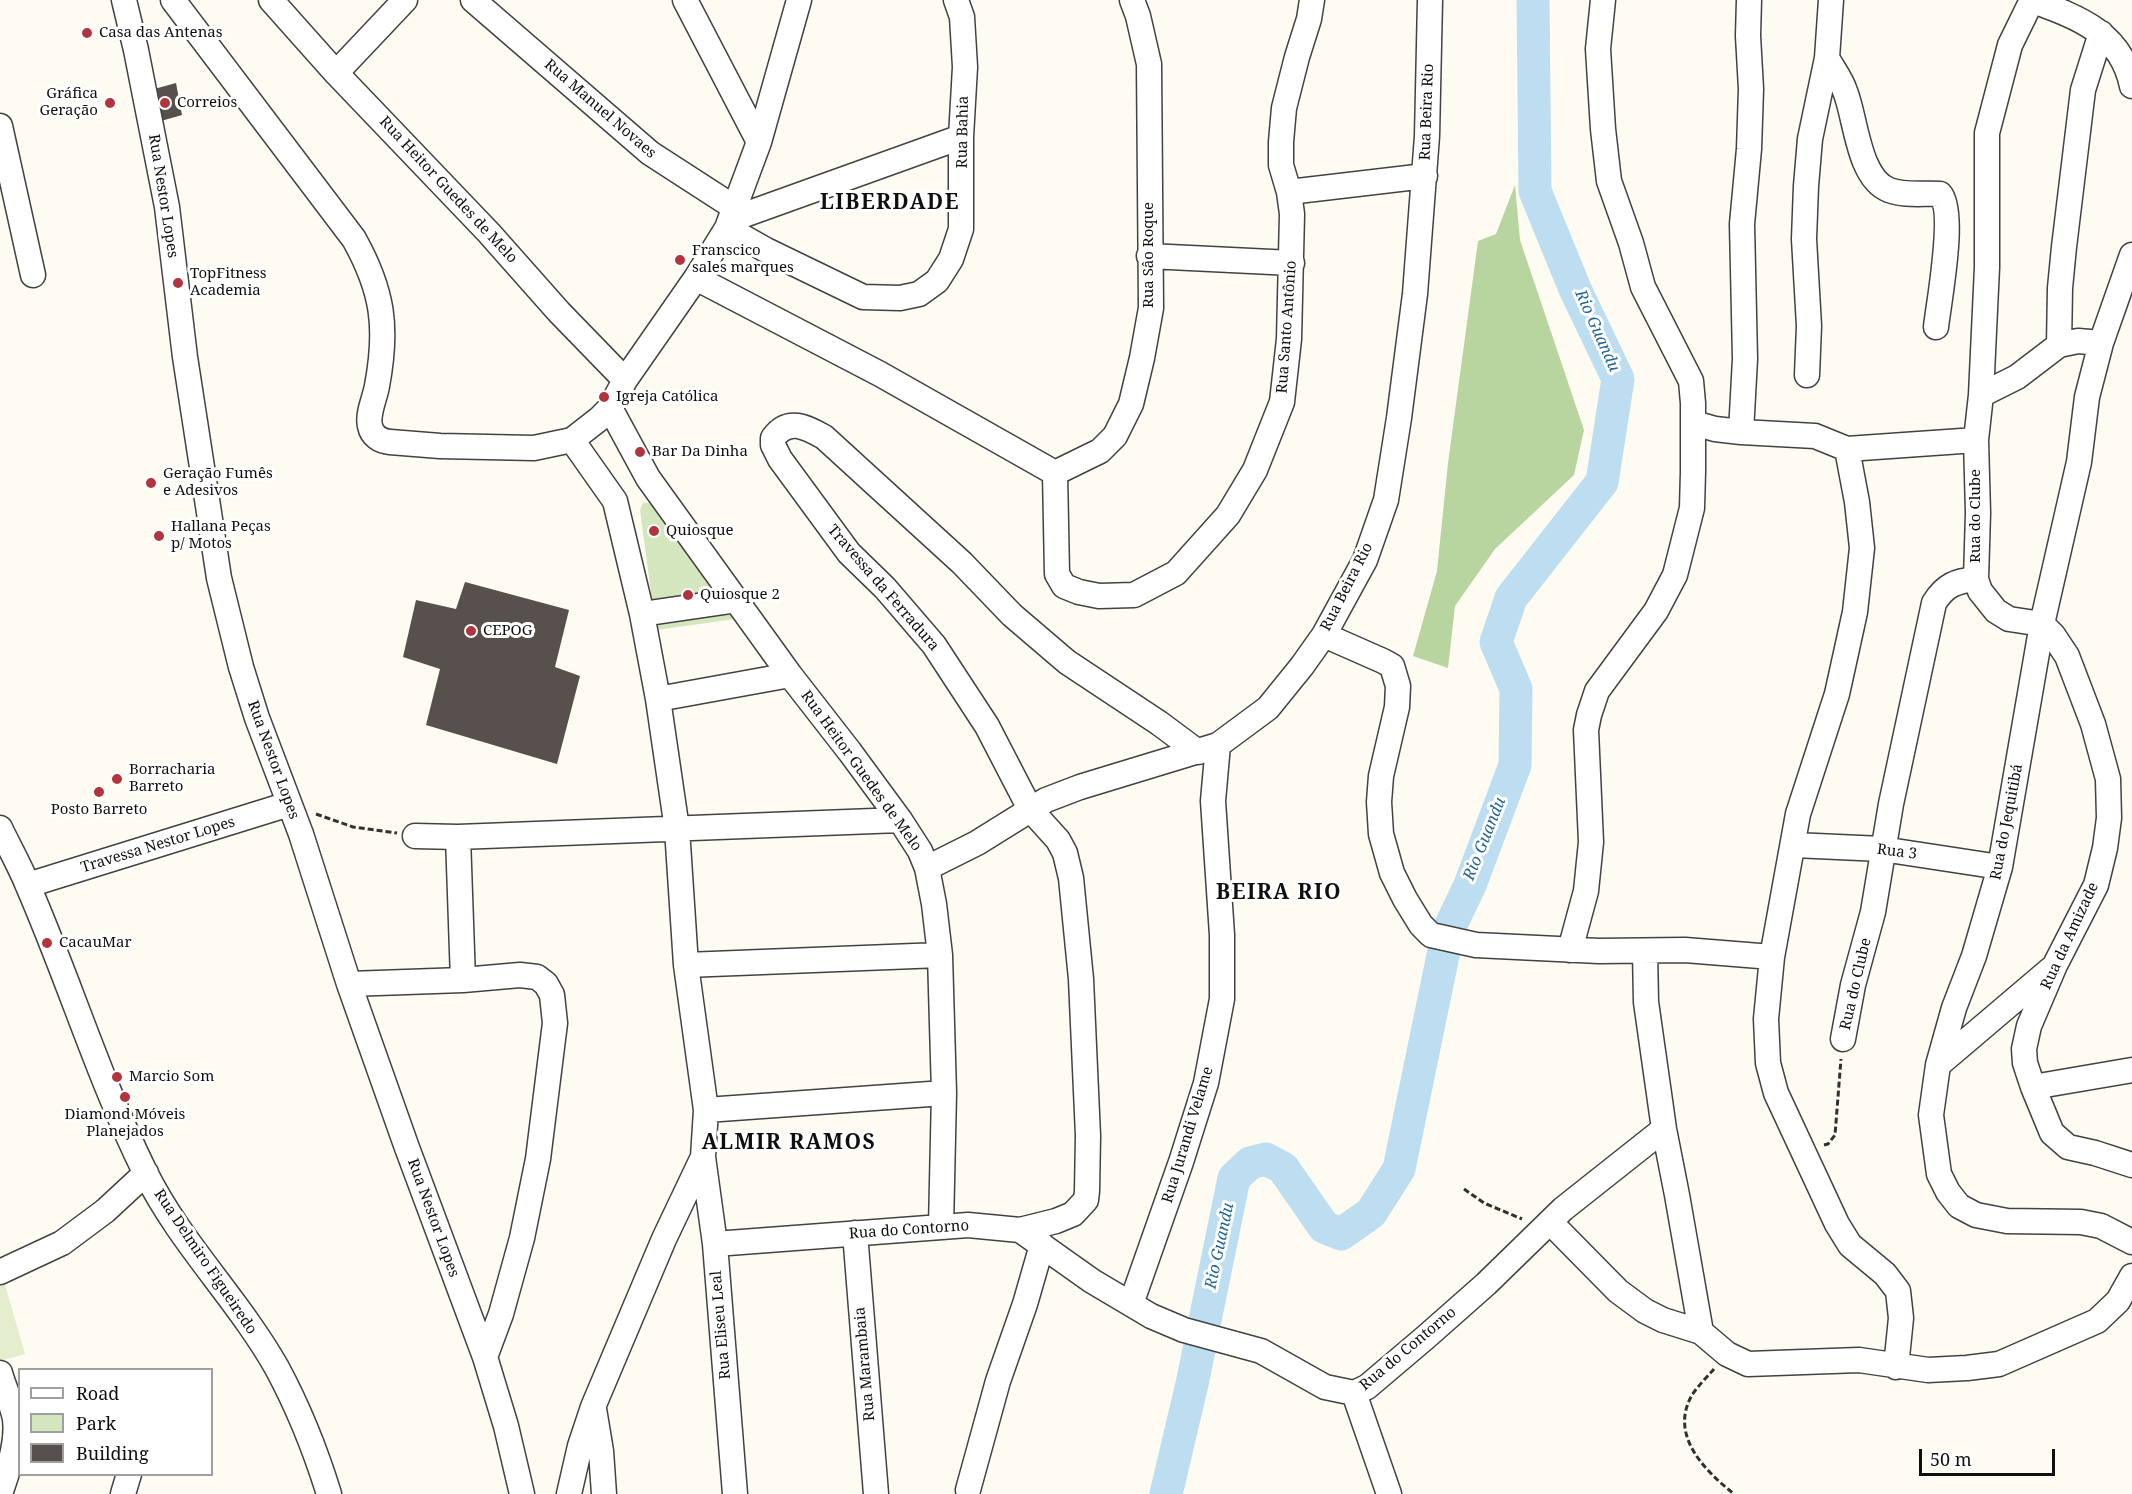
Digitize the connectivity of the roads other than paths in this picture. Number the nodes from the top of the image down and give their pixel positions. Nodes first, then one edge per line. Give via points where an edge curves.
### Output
1 (124, 0) edge
2 (173, 0) edge
3 (271, 0) edge
4 (405, 0) edge
5 (473, 0) edge
6 (685, 0) edge
7 (799, 0) edge
8 (956, 0) edge
9 (1132, 0) edge
10 (1312, 0) edge
11 (1430, 0) edge
12 (1603, 0) edge
13 (1749, 0) edge
14 (1832, 0) edge
15 (2031, 0) edge
16 (2101, 33) junction
17 (1827, 58) junction
18 (336, 73) junction
19 (2132, 86) edge
20 (0, 126) edge
21 (961, 137) junction
22 (759, 142) junction
23 (1425, 176) junction
24 (1289, 192) junction
25 (731, 218) junction
26 (2132, 255) edge
27 (1149, 256) junction
28 (1292, 263) junction
29 (33, 275) dead end
30 (696, 278) junction
31 (1935, 327) dead end
32 (2101, 343) junction
33 (2059, 345) junction
34 (1807, 375) dead end
35 (625, 380) junction
36 (1981, 395) junction
37 (610, 408) junction
38 (1694, 423) junction
39 (1741, 432) junction
40 (572, 440) junction
41 (1976, 440) junction
42 (1847, 449) junction
43 (1055, 473) junction
44 (648, 478) junction
45 (615, 501) junction
46 (1976, 579) junction
47 (738, 600) junction
48 (642, 614) junction
49 (2042, 624) junction
50 (1324, 635) junction
51 (790, 675) junction
52 (658, 699) junction
53 (1208, 748) junction
54 (289, 804) junction
55 (1030, 809) junction
56 (900, 820) junction
57 (0, 828) edge
58 (677, 829) junction
59 (415, 837) road end
60 (458, 837) junction
61 (1794, 845) junction
62 (1882, 849) junction
63 (2000, 867) junction
64 (927, 868) junction
65 (28, 885) junction
66 (1570, 950) junction
67 (1645, 951) junction
68 (940, 956) junction
69 (1772, 957) junction
70 (686, 965) junction
71 (2055, 965) junction
72 (463, 980) junction
73 (349, 984) junction
74 (1843, 1039) road end
75 (1938, 1065) junction
76 (2132, 1070) edge
77 (2033, 1087) junction
78 (944, 1094) junction
79 (706, 1110) junction
80 (1664, 1129) junction
81 (703, 1157) junction
82 (2132, 1165) edge
83 (146, 1173) junction
84 (1547, 1225) junction
85 (940, 1227) junction
86 (1020, 1230) junction
87 (855, 1233) junction
88 (2132, 1242) edge
89 (715, 1244) junction
90 (1042, 1245) junction
91 (0, 1272) edge
92 (2132, 1276) edge
93 (1131, 1304) junction
94 (1701, 1332) junction
95 (485, 1357) junction
96 (1896, 1367) junction
97 (0, 1373) edge
98 (1354, 1394) junction
99 (593, 1407) junction
100 (11, 1453) edge
101 (128, 1476) edge
102 (968, 1490) dead end
103 (0, 1494) edge
104 (123, 1494) edge
105 (329, 1494) edge
106 (522, 1494) edge
107 (569, 1494) edge
108 (604, 1494) edge
109 (735, 1494) edge
110 (876, 1494) edge
111 (1389, 1494) edge

1 - 54 street, Rua Nestor Lopes via 167,207 219,578 241,668
2 - 40 street via 354,239 365,260 381,304 383,332 369,421 373,434 383,441 440,446 534,448
3 - 18 street, Rua Heitor Guedes de Melo
4 - 18 street
5 - 25 street, Rua Manuel Novaes
6 - 22 street
7 - 22 street
8 - 21 street, Rua Bahia via 962,17 965,67
9 - 27 street, Rua Sâo Roque via 1149,64
10 - 24 street, Rua Santo Antônio via 1284,108 1281,165
11 - 23 street, Rua Beira Rio
12 - 38 street via 1599,49 1609,181 1643,287 1691,381
13 - 39 street via 1751,89 1742,224 1745,359
14 - 17 street
15 - 16 street
15 - 36 street, Rua do Clube via 2010,45 1987,133 1987,267
16 - 19 street via 2121,53
16 - 33 street via 2083,90 2060,288
17 - 31 street via 1845,88 1861,149 1879,185 1890,191 1940,194 1944,198 1948,223
17 - 34 street via 1810,139 1806,186
18 - 35 street, Rua Heitor Guedes de Melo
20 - 29 street
21 - 25 street
21 - 25 street, Rua Bahia via 962,229 943,273 919,294 863,297 766,250
22 - 25 street
23 - 24 street
23 - 50 street, Rua Beira Rio via 1415,294 1386,500 1365,560
24 - 28 street, Rua Santo Antônio
25 - 30 street
26 - 32 street, Rua do Jequitibá
27 - 28 street
27 - 43 street, Rua Sâo Roque via 1150,308 1131,404 1115,436 1100,451
28 - 43 street, Rua Santo Antônio via 1282,402 1255,470 1228,515 1176,573 1134,595 1099,596 1064,586 1057,574
30 - 35 street
30 - 43 street via 880,374
32 - 33 street via 2078,341
32 - 49 street, Rua do Jequitibá
33 - 36 street via 2017,377
35 - 37 street
36 - 41 street, Rua do Clube
37 - 40 street
37 - 44 street, Rua Heitor Guedes de Melo
38 - 39 street
38 - 66 street via 1692,508 1675,575 1656,611 1597,691 1589,715 1586,730 1591,842 1586,891
39 - 42 street via 1815,436
40 - 45 street
41 - 42 street
41 - 46 street, Rua do Clube
42 - 61 street via 1862,548 1855,612 1837,694 1798,814
44 - 45 street
44 - 47 street, Rua Heitor Guedes de Melo
45 - 48 street
46 - 49 street via 1996,611 2009,619
46 - 62 street, Rua do Clube via 1948,586 1934,603
47 - 48 street
47 - 51 street, Rua Heitor Guedes de Melo
48 - 52 street
49 - 63 street, Rua do Jequitibá
49 - 71 street, Rua da Amizade via 2067,656 2093,724 2108,779 2109,818 2096,885
50 - 53 street, Rua Beira Rio via 1268,708
50 - 66 street via 1392,666 1396,676 1397,707 1379,802 1382,834 1392,873 1420,924 1431,935 1476,945
51 - 52 street
51 - 56 street, Rua Heitor Guedes de Melo
52 - 58 street
53 - 55 street, Rua Beira Rio via 1080,787
53 - 55 street, Travessa da Ferradura via 1159,723 1068,662 1012,615 962,563 825,437 792,424 777,432 773,445 780,459 849,553 934,645 987,726
53 - 93 street, Rua Jurandi Velame via 1222,934 1222,999 1206,1083
54 - 65 street, Travessa Nestor Lopes
54 - 73 street, Rua Nestor Lopes
55 - 64 street, Rua Beira Rio via 977,843
55 - 86 street, Travessa da Ferradura via 1058,840 1071,878 1081,980 1088,1178 1086,1200 1073,1214
56 - 58 street
56 - 64 street, Rua Heitor Guedes de Melo
57 - 65 street, Rua Delmiro Figueiredo
58 - 60 street
58 - 70 street
59 - 60 street
60 - 72 street
61 - 62 street, Rua 3
61 - 69 street
62 - 63 street, Rua 3
62 - 74 street, Rua do Clube via 1873,912
63 - 75 street, Rua do Jequitibá
64 - 68 street, Rua Heitor Guedes de Melo
65 - 83 street, Rua Delmiro Figueiredo via 96,1063
66 - 67 street
67 - 69 street
67 - 80 street via 1646,1002
68 - 70 street
68 - 78 street, Rua Heitor Guedes de Melo
69 - 96 street via 1766,1019 1768,1063 1776,1093 1837,1224 1850,1245 1885,1274 1898,1291
70 - 79 street
71 - 75 street
71 - 77 street, Rua da Amizade via 2029,1026 2024,1049
72 - 73 street
72 - 95 street via 537,977 552,995 555,1023 538,1159 524,1227
73 - 95 street, Rua Nestor Lopes
75 - 88 street, Rua do Jequitibá via 1931,1115 1934,1142 1939,1174 1959,1206 1976,1215 2007,1221 2101,1226
76 - 77 street
77 - 82 street, Rua da Amizade via 2052,1133 2068,1147
78 - 79 street
78 - 85 street, Rua Heitor Guedes de Melo
79 - 81 street
80 - 84 street, Rua do Contorno
80 - 94 street
81 - 89 street, Rua Eliseu Leal
81 - 99 street
83 - 91 street via 62,1243
83 - 105 street, Rua Delmiro Figueiredo via 175,1223 277,1368
84 - 94 street via 1645,1311
84 - 98 street, Rua do Contorno via 1426,1337
85 - 86 street, Rua do Contorno via 968,1225
85 - 87 street, Rua do Contorno
86 - 90 street, Rua do Contorno
87 - 89 street, Rua do Contorno
87 - 110 street, Rua Marambaia
89 - 109 street, Rua Eliseu Leal
90 - 93 street, Rua do Contorno
90 - 102 street
92 - 96 street via 2118,1301 2097,1321 1999,1364 1928,1370
93 - 98 street, Rua do Contorno via 1184,1330 1261,1351 1325,1387
94 - 96 street via 1727,1354 1748,1364 1859,1360
95 - 106 street, Rua Nestor Lopes
97 - 100 street via 15,1420
98 - 111 street
99 - 107 street
99 - 108 street
100 - 103 street
101 - 104 street

